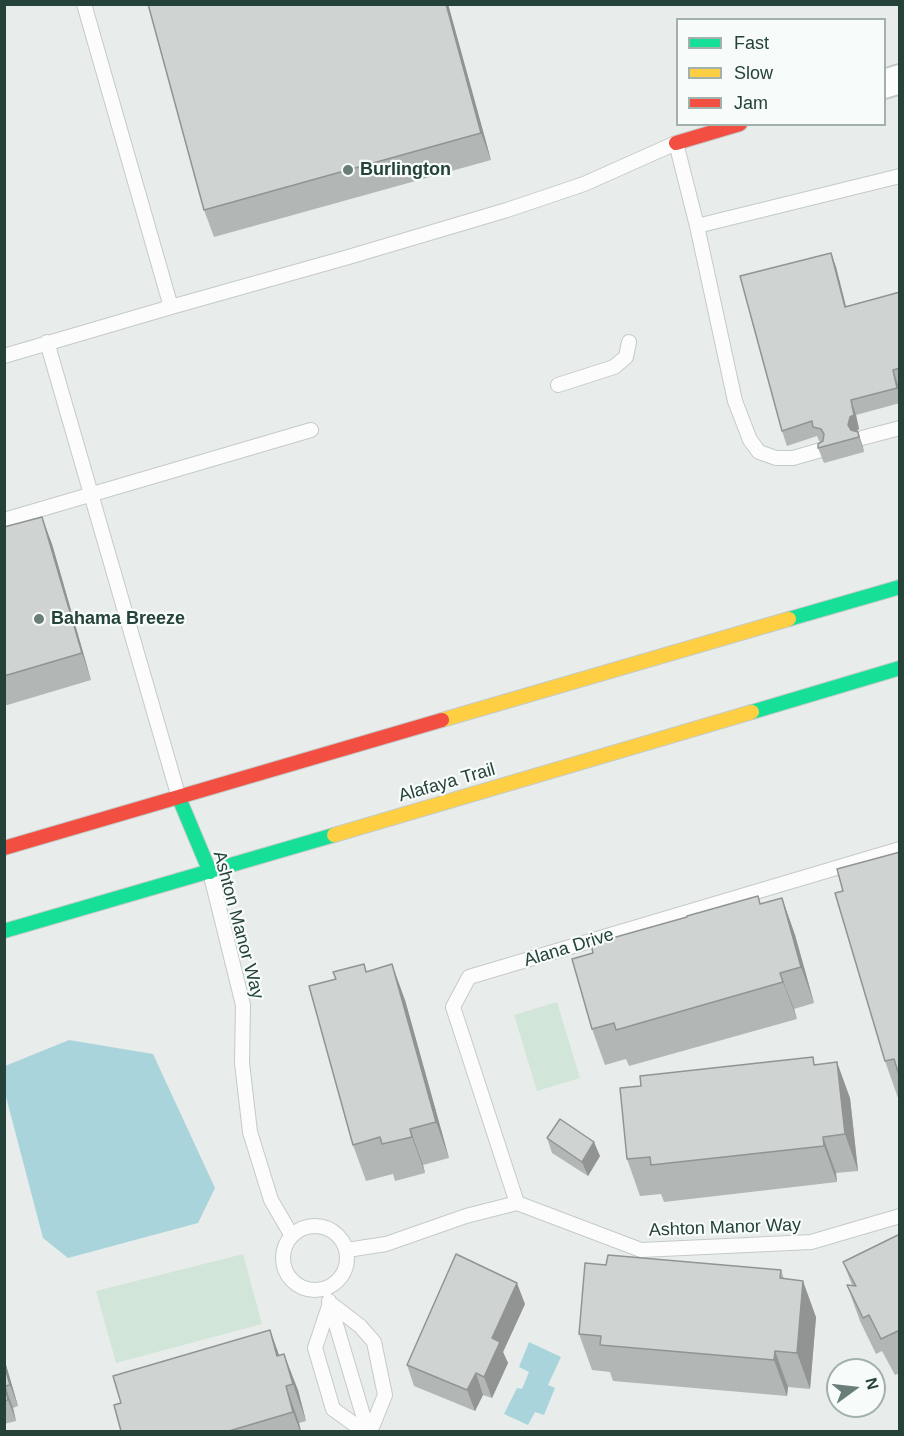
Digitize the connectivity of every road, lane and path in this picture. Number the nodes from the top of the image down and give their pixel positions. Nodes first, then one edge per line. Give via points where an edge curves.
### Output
1 (84, 4) edge
2 (733, 126) edge
3 (676, 143) junction
4 (900, 176) edge
5 (697, 226) junction
6 (171, 307) junction
7 (47, 342) junction
8 (629, 342) dead end
9 (4, 356) edge
10 (558, 385) dead end
11 (900, 428) edge
12 (311, 430) dead end
13 (862, 438) dead end
14 (821, 450) edge
15 (92, 495) junction
16 (4, 520) edge
17 (900, 587) edge
18 (900, 668) edge
19 (179, 798) junction
20 (4, 848) edge
21 (900, 849) edge
22 (210, 872) junction
23 (4, 931) edge
24 (517, 1203) junction
25 (900, 1216) edge
26 (292, 1236) junction
27 (347, 1250) junction
28 (326, 1288) junction
29 (330, 1304) junction
30 (368, 1431) edge

1 - 6 lane
2 - 3 main road
3 - 5 lane
3 - 6 lane via 584,184 507,210
4 - 5 lane
5 - 14 lane via 735,401 750,440 759,452 776,458
6 - 7 lane
7 - 9 lane
7 - 15 lane
8 - 10 lane via 626,357 614,367
11 - 13 lane
12 - 15 lane
15 - 16 lane
15 - 19 lane
17 - 19 main road
18 - 22 main road, Alafaya Trail
19 - 20 main road
19 - 22 main road, Ashton Manor Way
21 - 24 lane, Alana Drive via 469,977 453,1007
22 - 23 main road, Alafaya Trail
22 - 26 lane, Ashton Manor Way via 243,1005 242,1063 250,1132 271,1200
24 - 25 lane, Ashton Manor Way via 641,1250 811,1242
24 - 27 lane via 386,1244
26 - 27 lane via 304,1227 326,1227 343,1240
26 - 28 lane via 283,1251 286,1273 301,1287
27 - 28 lane via 345,1271
28 - 29 lane
29 - 30 lane
29 - 30 lane via 315,1348 333,1409
29 - 30 lane via 374,1342 385,1395

